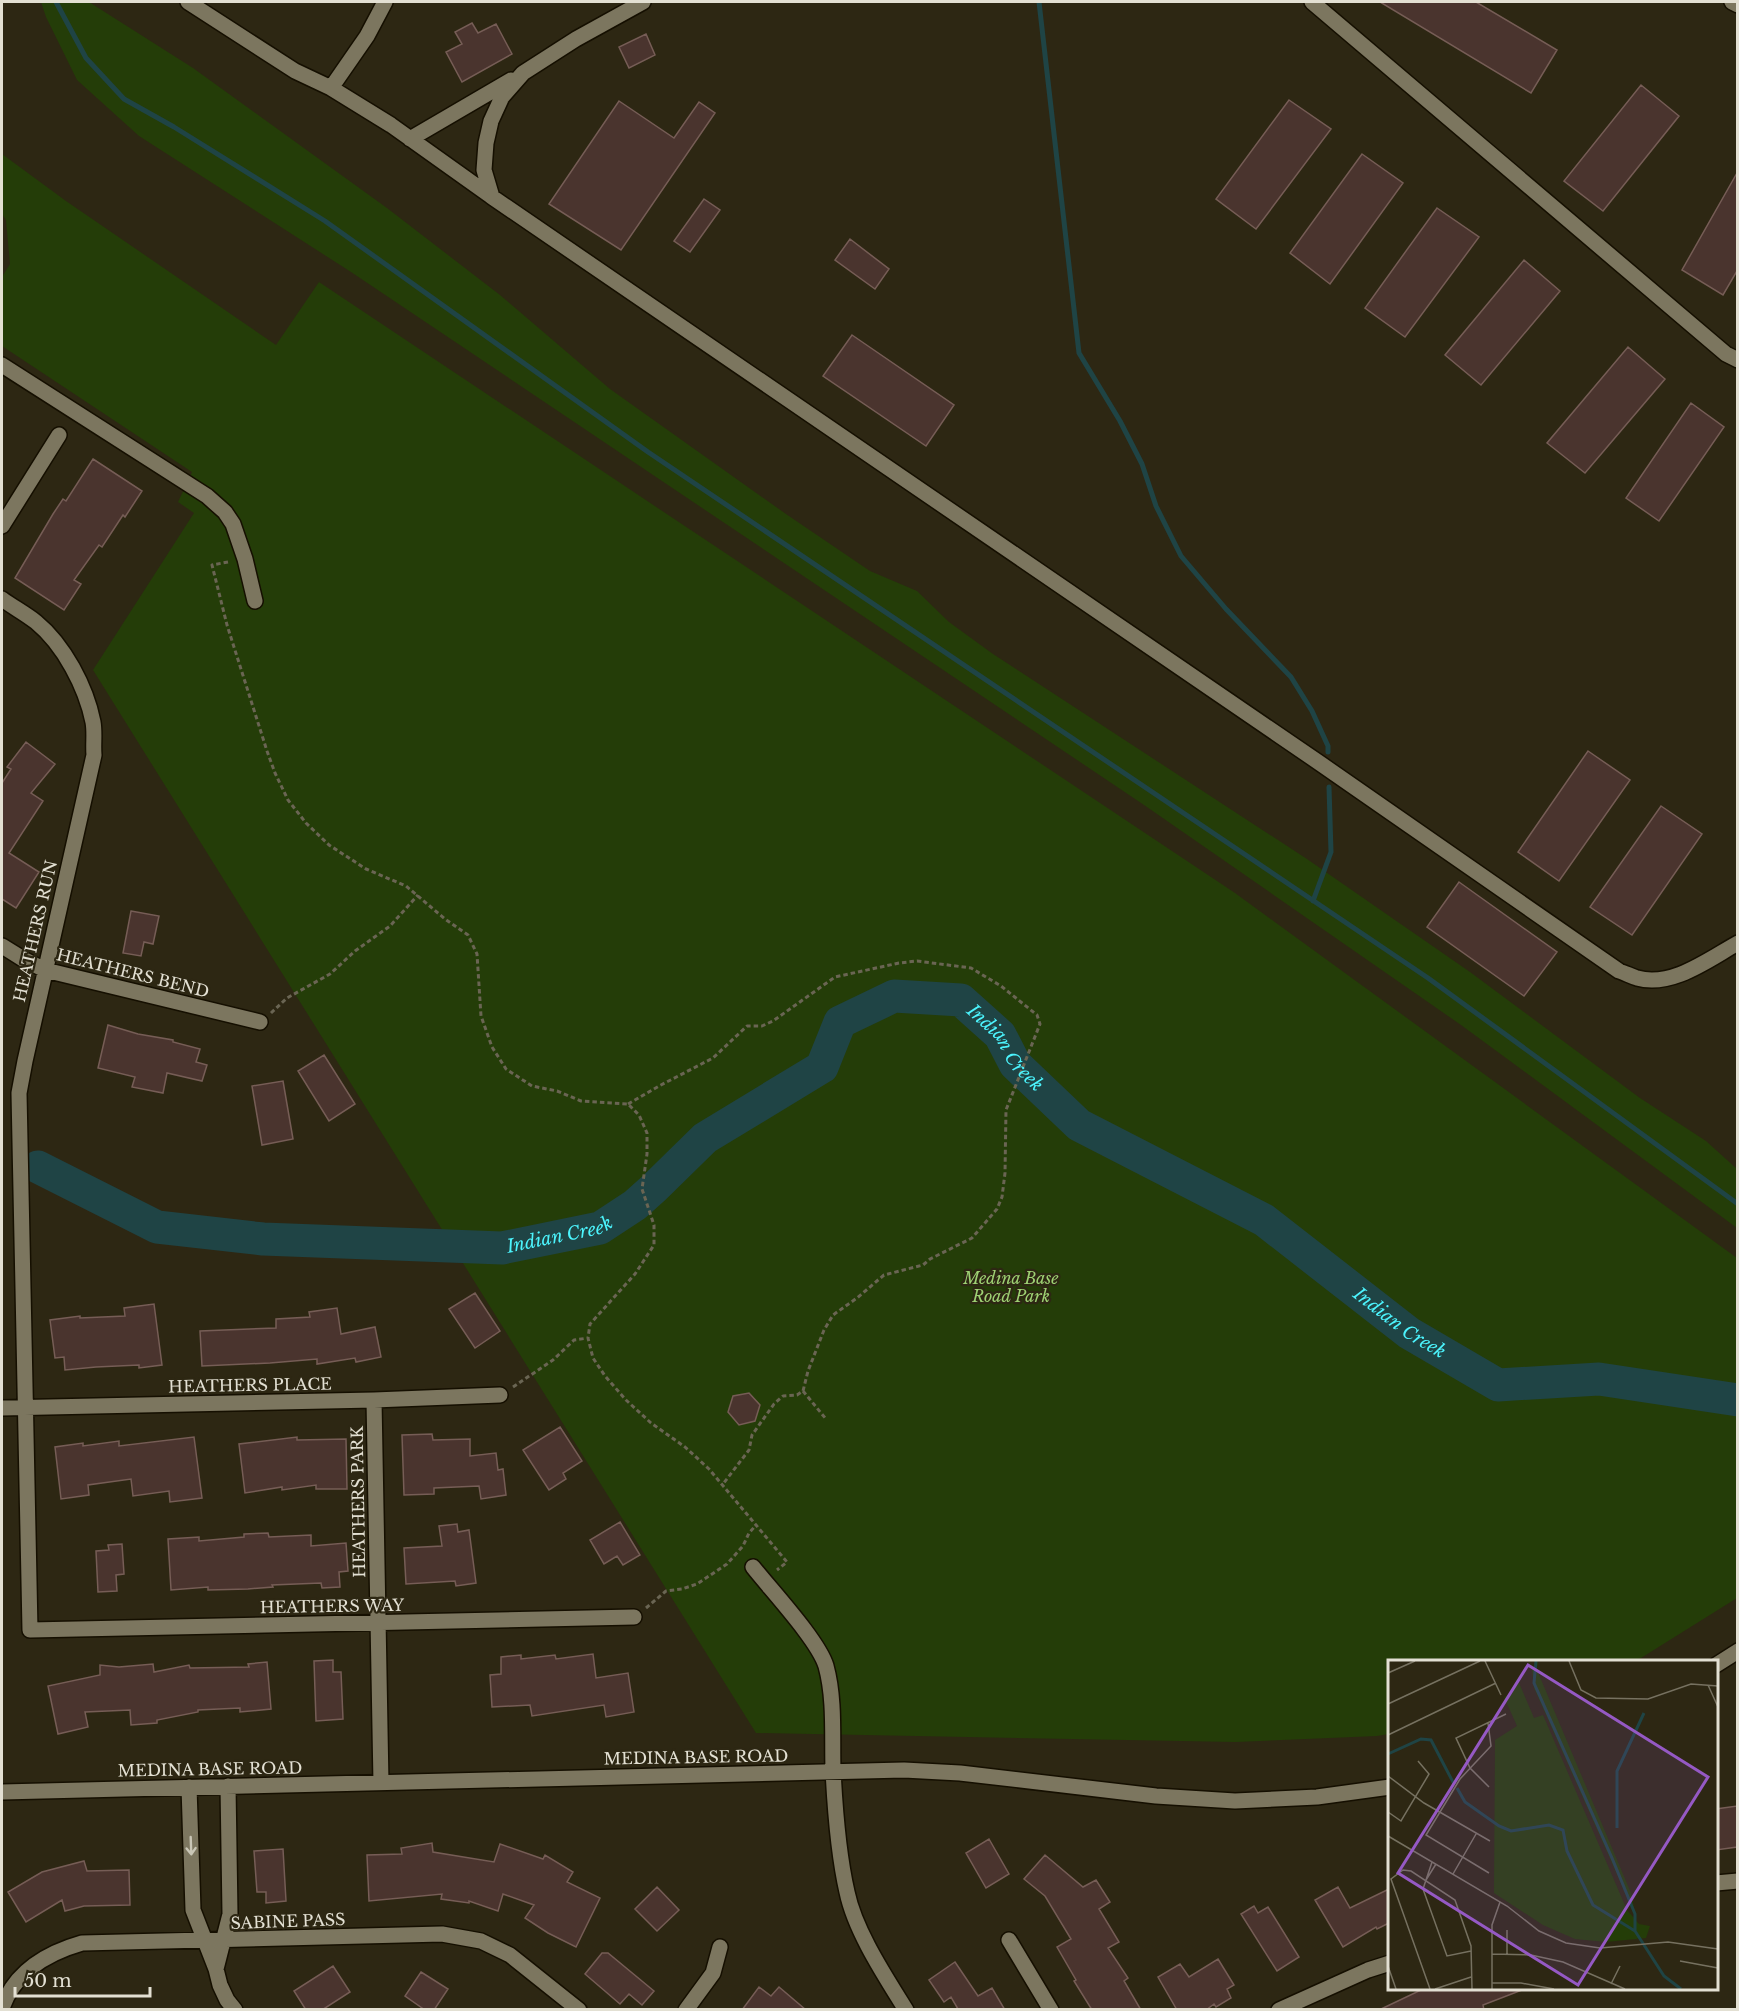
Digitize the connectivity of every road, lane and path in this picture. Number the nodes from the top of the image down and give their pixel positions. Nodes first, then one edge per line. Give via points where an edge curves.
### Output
1 (188, 2) edge
2 (385, 2) edge
3 (644, 2) edge
4 (1312, 2) edge
5 (1732, 2) edge
6 (1737, 5) edge
7 (523, 73) junction
8 (331, 88) junction
9 (410, 139) junction
10 (492, 197) junction
11 (1737, 360) edge
12 (2, 365) edge
13 (59, 435) dead end
14 (2, 526) edge
15 (245, 559) junction
16 (2, 599) edge
17 (255, 600) dead end
18 (418, 895) junction
19 (1737, 943) edge
20 (2, 946) edge
21 (45, 970) junction
22 (260, 1022) joint
23 (628, 1104) junction
24 (588, 1338) junction
25 (803, 1392) junction
26 (500, 1395) joint
27 (374, 1400) junction
28 (2, 1408) edge
29 (27, 1408) junction
30 (826, 1419) dead end
31 (723, 1484) junction
32 (757, 1524) junction
33 (753, 1567) dead end
34 (763, 1580) junction
35 (634, 1617) joint
36 (379, 1622) junction
37 (30, 1630) joint
38 (1737, 1651) edge
39 (1718, 1664) edge
40 (833, 1772) junction
41 (381, 1783) junction
42 (228, 1786) junction
43 (189, 1787) junction
44 (1388, 1787) edge
45 (2, 1792) edge
46 (1737, 1881) edge
47 (1718, 1883) edge
48 (224, 1940) junction
49 (1009, 1940) dead end
50 (205, 1941) junction
51 (720, 1947) dead end
52 (1388, 1963) edge
53 (216, 1969) junction
54 (2, 2008) edge
55 (235, 2010) edge
56 (579, 2010) edge
57 (686, 2010) edge
58 (906, 2010) edge
59 (1051, 2010) edge
60 (1279, 2010) edge

1 - 8 street via 295,71
2 - 8 street via 368,36
3 - 7 street
4 - 11 street
5 - 6 street
7 - 9 street
7 - 10 street via 502,97 491,121 484,170
8 - 9 street
9 - 10 street
10 - 19 street via 1619,971 1657,980 1679,975
12 - 15 street via 207,496 225,512
13 - 14 street
15 - 17 street
15 - 18 path via 212,565 226,625 267,751 288,800 330,845
16 - 21 street, HEATHERS RUN via 37,623 57,645 84,693 93,723 94,755
18 - 22 path via 390,926 330,974 287,998
18 - 23 path via 468,935 477,954 482,1016 492,1047 507,1069 532,1086 581,1101
20 - 21 street, HEATHERS BEND
21 - 22 street, HEATHERS BEND
21 - 29 street, HEATHERS RUN via 20,1093
23 - 24 path via 647,1133 642,1189 654,1225 654,1245 635,1274 590,1324
23 - 25 path via 713,1058 747,1026 773,1021 835,977 899,963 931,962 971,969 1001,986 1037,1016 1040,1024 1006,1110 1005,1173 997,1209 972,1238 923,1265 884,1275 833,1314
24 - 26 path via 574,1340 553,1360
24 - 31 path via 593,1358 626,1400 693,1454
25 - 30 path
25 - 31 path via 783,1396 774,1404 752,1435 749,1450
26 - 27 street, HEATHERS PLACE
27 - 29 street, HEATHERS PLACE
27 - 36 street, HEATHERS PARK
28 - 29 street, HEATHERS PLACE
29 - 37 street, HEATHERS RUN
31 - 32 path
32 - 34 path via 787,1562
32 - 35 path via 727,1564 697,1584 666,1591
33 - 34 street
34 - 40 street via 813,1642 825,1664 831,1694
35 - 36 street, HEATHERS WAY
36 - 37 street, HEATHERS WAY
36 - 41 street, HEATHERS PARK
38 - 39 street
40 - 41 street, MEDINA BASE ROAD
40 - 44 street, MEDINA BASE ROAD via 960,1773 1156,1796 1235,1801 1317,1797
40 - 58 street via 847,1893 880,1968
41 - 42 street, MEDINA BASE ROAD
42 - 43 street, MEDINA BASE ROAD
42 - 48 street via 230,1914
43 - 45 street, MEDINA BASE ROAD
43 -> 50 street via 193,1910
46 - 47 street
48 - 50 street, SABINE PASS
48 - 53 street
48 - 56 street, SABINE PASS via 442,1935 481,1941 510,1955
49 - 59 street
50 - 53 street
50 - 54 street, SABINE PASS via 82,1943 58,1950 20,1977
51 - 57 street via 713,1973
52 - 60 street
53 - 55 street via 220,1985

